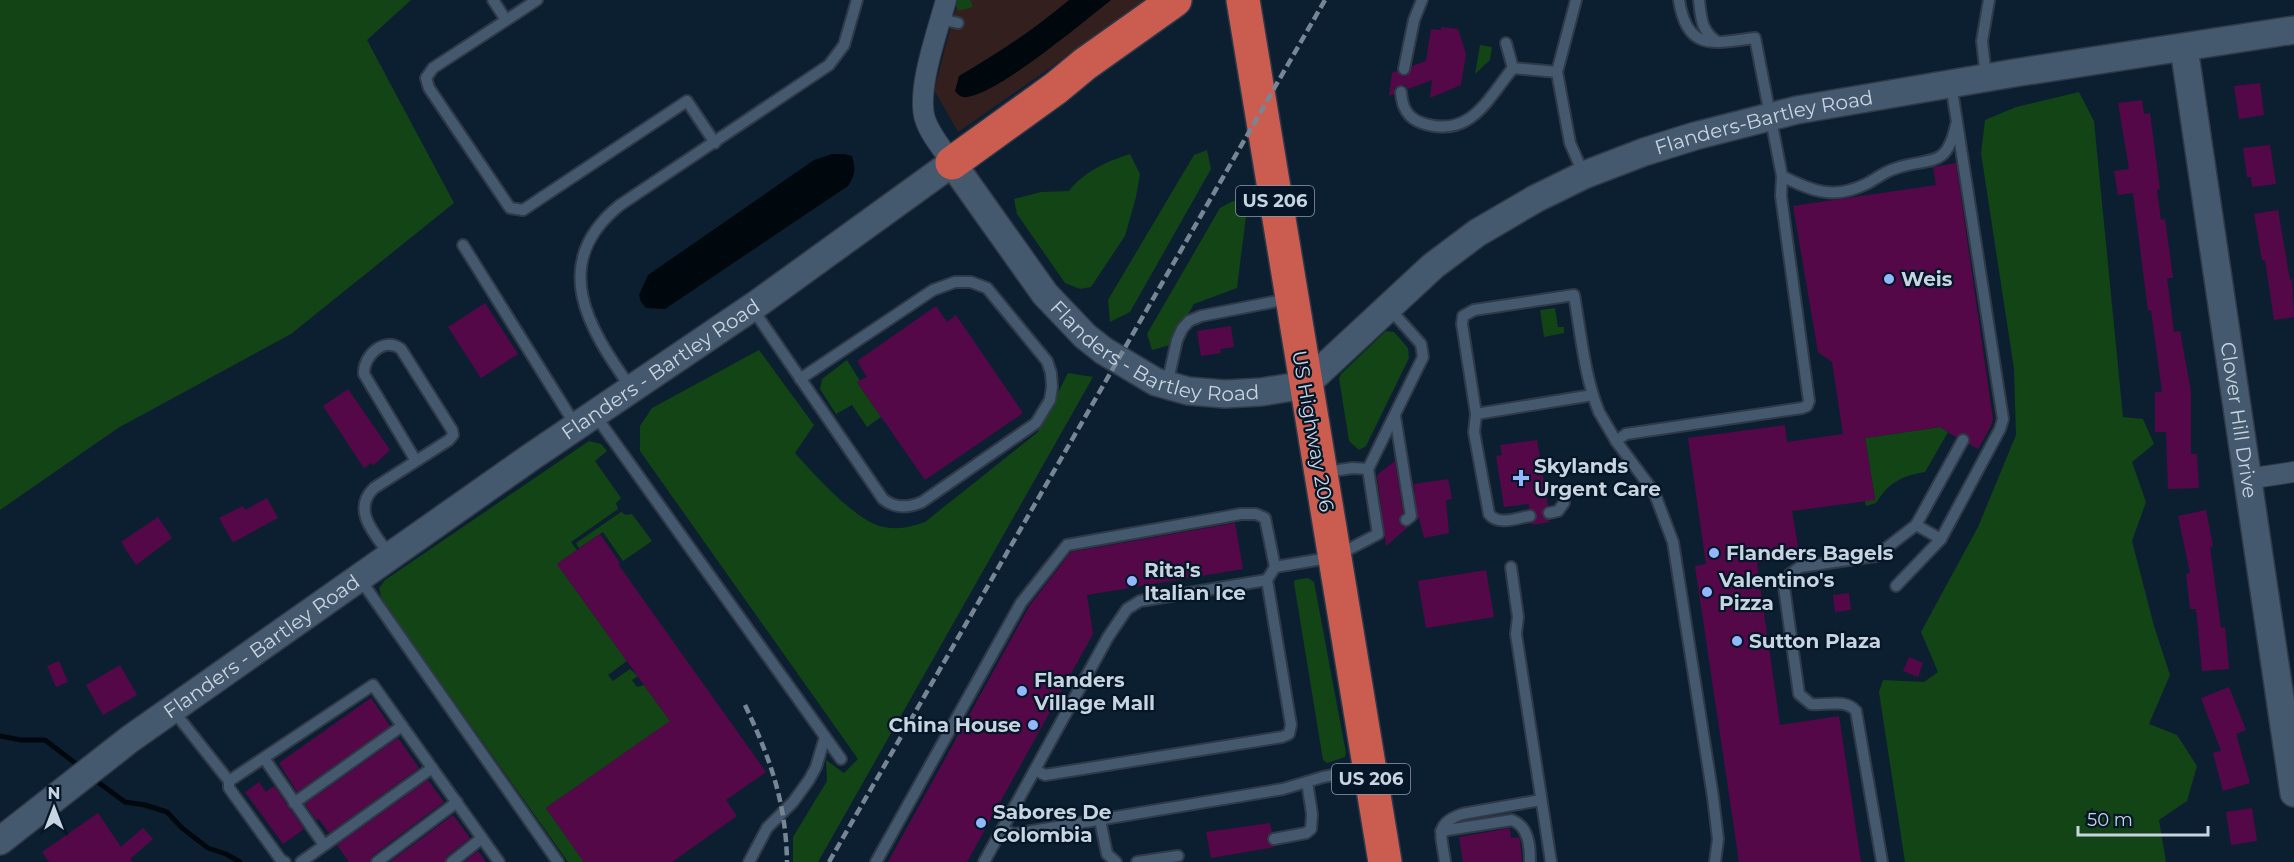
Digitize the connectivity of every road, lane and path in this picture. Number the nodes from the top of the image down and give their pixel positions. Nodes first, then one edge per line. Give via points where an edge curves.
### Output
1 (493, 0) edge
2 (537, 0) edge
3 (856, 0) edge
4 (1174, 0) edge
5 (1243, 0) edge
6 (1422, 0) edge
7 (1576, 0) edge
8 (1679, 0) edge
9 (1699, 0) edge
10 (1989, 0) edge
11 (948, 14) edge
12 (506, 20) junction
13 (2294, 30) edge
14 (1718, 42) junction
15 (1506, 43) dead end
16 (2184, 48) junction
17 (1513, 68) junction
18 (1404, 69) dead end
19 (1557, 72) junction
20 (1986, 78) junction
21 (1951, 84) junction
22 (1401, 92) dead end
23 (1769, 116) junction
24 (1957, 122) junction
25 (715, 143) junction
26 (952, 163) junction
27 (1584, 175) junction
28 (1782, 176) junction
29 (463, 245) dead end
30 (1291, 299) junction
31 (752, 308) junction
32 (1389, 308) junction
33 (800, 379) junction
34 (1305, 385) junction
35 (1167, 386) junction
36 (632, 389) junction
37 (1593, 395) junction
38 (1476, 414) junction
39 (1395, 416) junction
40 (586, 421) junction
41 (1962, 440) dead end
42 (1616, 441) junction
43 (416, 461) junction
44 (1368, 469) junction
45 (1320, 472) junction
46 (2294, 472) edge
47 (2247, 479) junction
48 (1564, 503) dead end
49 (1549, 513) dead end
50 (1530, 516) dead end
51 (1406, 520) dead end
52 (1916, 525) junction
53 (1941, 539) junction
54 (391, 557) junction
55 (1334, 557) junction
56 (1275, 567) junction
57 (1511, 567) dead end
58 (360, 579) junction
59 (1267, 580) junction
60 (1896, 586) dead end
61 (172, 709) junction
62 (402, 726) junction
63 (2289, 727) edge
64 (825, 737) junction
65 (264, 758) junction
66 (841, 759) dead end
67 (432, 768) junction
68 (1369, 768) junction
69 (1035, 770) junction
70 (229, 781) junction
71 (1307, 782) junction
72 (2294, 793) edge
73 (1541, 800) junction
74 (457, 802) junction
75 (294, 803) junction
76 (1100, 820) junction
77 (1003, 829) junction
78 (1441, 831) junction
79 (482, 838) junction
80 (1274, 839) dead end
81 (0, 841) edge
82 (324, 845) junction
83 (1178, 856) dead end
84 (285, 862) edge
85 (301, 862) edge
86 (377, 862) edge
87 (452, 862) edge
88 (499, 862) edge
89 (558, 862) edge
90 (749, 862) edge
91 (876, 862) edge
92 (984, 862) edge
93 (1116, 862) edge
94 (1137, 862) edge
95 (1385, 862) edge
96 (1445, 862) edge
97 (1530, 862) edge
98 (1551, 862) edge
99 (1715, 862) edge
100 (1882, 862) edge

1 - 12 lane
2 - 12 lane
3 - 25 lane via 846,40 833,62
4 - 26 highway
5 - 30 highway, US Highway 206 / US 206
6 - 18 lane
7 - 19 lane
8 - 14 lane via 1684,22 1694,37
9 - 14 lane via 1704,28
10 - 20 lane via 1982,41
11 - 26 street via 926,79 923,109 927,123
12 - 25 lane via 433,68 426,78 510,208 523,210 687,101
13 - 16 street, Flanders-Bartley Road
14 - 23 lane via 1755,38
15 - 17 lane
16 - 20 street, Flanders-Bartley Road
16 - 47 street, Clover Hill Drive
17 - 19 lane
17 - 22 lane via 1471,119 1458,126 1434,126 1415,120 1405,111
19 - 27 lane via 1570,143
20 - 21 street, Flanders-Bartley Road
21 - 23 street, Flanders-Bartley Road
21 - 24 lane
23 - 27 street, Flanders-Bartley Road via 1654,148
23 - 28 lane
24 - 28 lane via 1951,143 1941,157 1888,171 1858,188 1819,192
24 - 53 lane via 2003,419
25 - 36 lane via 611,212 586,247 579,284 586,314
26 - 31 street, Flanders - Bartley Road
26 - 35 street, Flanders - Bartley Road via 1027,272 1064,315 1119,361
27 - 32 street, Flanders-Bartley Road via 1468,239
28 - 42 lane via 1781,196 1809,404 1626,434
29 - 40 lane
30 - 34 highway, US Highway 206 / US 206
30 - 35 lane via 1189,321 1177,340
31 - 33 lane
31 - 36 street, Flanders - Bartley Road
32 - 34 street, Flanders-Bartley Road
32 - 39 lane via 1424,352
33 - 33 lane via 883,499 900,507 922,502 1036,423 1050,400 1052,387 1047,361 1010,314 987,288 963,281 933,290
34 - 35 street, Flanders - Bartley Road via 1225,394
34 - 45 highway, US Highway 206 / US 206
36 - 40 street, Flanders - Bartley Road
37 - 38 lane
37 - 38 lane via 1574,295 1474,310 1463,316 1462,324
37 - 42 lane
38 - 50 lane via 1474,432 1491,518
39 - 44 lane
39 - 51 lane via 1412,516
40 - 54 street, Flanders - Bartley Road
40 - 64 lane
41 - 52 lane
42 - 99 lane via 1654,492 1673,542 1713,797 1718,839
43 - 43 lane via 449,440 452,430 401,349 389,344 368,360 364,374
43 - 54 lane via 374,488 364,503 367,522
44 - 45 lane
44 - 55 lane via 1381,535
45 - 55 highway, US Highway 206 / US 206
46 - 47 street
47 - 63 street, Clover Hill Drive
48 - 49 lane via 1558,511
52 - 53 lane
52 - 100 lane via 1876,556 1800,567 1790,574 1784,587 1799,694 1811,704 1843,703 1856,711
53 - 60 lane
54 - 58 street, Flanders - Bartley Road
55 - 56 lane
55 - 68 highway, US Highway 206 / US 206
56 - 59 lane
56 - 91 lane via 1266,522 1256,514 1067,545 1021,603
57 - 73 lane via 1518,617 1516,634
58 - 61 street, Flanders - Bartley Road
58 - 89 lane
59 - 69 lane via 1140,601 1131,606 1113,629
59 - 69 lane via 1292,725 1289,734 1045,775
61 - 70 lane
61 - 81 street, Flanders - Bartley Road
62 - 65 lane via 373,685
62 - 67 lane
62 - 75 lane
63 - 72 street, Clover Hill Drive
64 - 66 lane
64 - 90 lane via 809,780 768,828
65 - 70 lane
65 - 75 lane
67 - 74 lane
67 - 82 lane
68 - 71 lane
68 - 95 highway, US Highway 206 / US 206
69 - 77 lane
70 - 84 lane via 229,788
71 - 76 lane
71 - 80 lane via 1311,829
73 - 78 lane via 1462,814 1445,822
73 - 98 lane
74 - 79 lane
74 - 86 lane
75 - 82 lane
76 - 77 lane via 1014,834
76 - 93 lane via 1107,854
77 - 92 lane
78 - 96 lane
78 - 97 lane via 1512,820 1525,831
79 - 87 lane
79 - 88 lane
82 - 85 lane
83 - 94 lane

